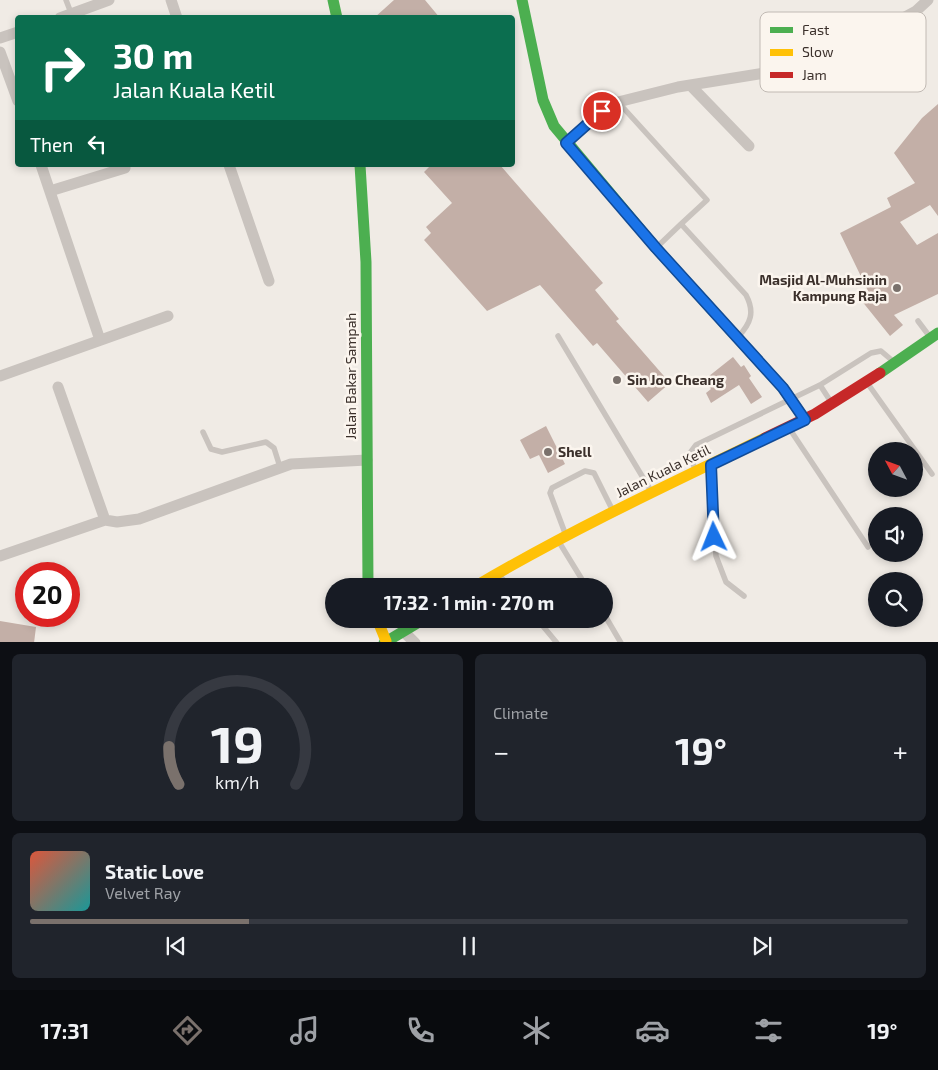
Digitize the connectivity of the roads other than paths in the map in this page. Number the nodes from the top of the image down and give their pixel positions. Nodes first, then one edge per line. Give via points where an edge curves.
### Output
1 (66, 0) edge
2 (108, 0) edge
3 (171, 0) edge
4 (333, 0) edge
5 (522, 0) edge
6 (928, 0) edge
7 (914, 12) edge
8 (71, 14) joint
9 (176, 15) edge
10 (336, 15) edge
11 (15, 33) edge
12 (0, 38) edge
13 (0, 52) edge
14 (760, 74) edge
15 (691, 86) junction
16 (15, 93) edge
17 (618, 102) junction
18 (566, 143) junction
19 (749, 146) dead end
20 (42, 167) edge
21 (229, 167) edge
22 (360, 167) edge
23 (125, 168) dead end
24 (50, 191) junction
25 (681, 224) junction
26 (656, 248) junction
27 (269, 281) dead end
28 (168, 316) dead end
29 (918, 321) dead end
30 (558, 336) dead end
31 (934, 336) edge
32 (737, 338) junction
33 (100, 340) junction
34 (895, 364) junction
35 (0, 376) edge
36 (866, 382) junction
37 (820, 385) junction
38 (58, 387) dead end
39 (792, 399) junction
40 (832, 405) junction
41 (805, 420) junction
42 (789, 428) junction
43 (203, 432) dead end
44 (367, 460) junction
45 (711, 465) junction
46 (280, 468) junction
47 (696, 472) junction
48 (932, 474) dead end
49 (652, 493) junction
50 (613, 511) junction
51 (106, 520) junction
52 (562, 538) junction
53 (868, 547) dead end
54 (0, 556) edge
55 (497, 573) junction
56 (368, 578) edge
57 (489, 578) edge
58 (501, 578) edge
59 (582, 578) edge
60 (744, 596) dead end
61 (380, 628) edge
62 (410, 628) edge
63 (545, 628) edge
64 (612, 628) edge
65 (404, 632) junction
66 (385, 642) edge
67 (415, 642) edge
68 (557, 642) edge
69 (621, 642) edge

1 - 8 lane
2 - 8 street
3 - 9 street
4 - 10 main road
5 - 18 main road via 544,100 554,126
6 - 7 street
11 - 12 street
13 - 16 street
14 - 15 street
15 - 17 street
15 - 19 street
17 - 18 street via 602,111
17 - 25 lane via 707,200
18 - 26 main road
20 - 24 street
21 - 27 street
22 - 44 main road, Jalan Bakar Sampah via 366,262
23 - 24 street
24 - 33 street
25 - 26 lane
25 - 32 lane via 746,295 752,306 752,317
26 - 32 main road
28 - 33 street
29 - 31 lane
30 - 49 lane
31 - 34 main road, Jalan Kuala Ketil
32 - 39 main road
33 - 35 street
34 - 36 main road, Jalan Kuala Ketil
34 - 37 lane via 881,351 871,353
36 - 40 main road, Jalan Kuala Ketil
36 - 48 lane
37 - 39 lane
37 - 40 lane
38 - 51 street
39 - 41 main road
39 - 47 lane via 696,445 690,453
40 - 41 main road, Jalan Kuala Ketil
41 - 42 main road, Jalan Kuala Ketil
42 - 45 main road, Jalan Kuala Ketil
42 - 53 lane
43 - 46 lane via 210,448 222,452 266,442 274,448
44 - 46 street via 309,462
44 - 56 main road, Jalan Bakar Sampah
45 - 47 main road, Jalan Kuala Ketil
45 - 60 lane via 716,556 726,582
46 - 51 street via 139,519
47 - 49 main road, Jalan Kuala Ketil
49 - 50 main road, Jalan Kuala Ketil
50 - 52 main road, Jalan Kuala Ketil
50 - 52 lane via 590,471 552,488 550,498
51 - 54 street
52 - 55 main road, Jalan Kuala Ketil
52 - 59 lane
55 - 57 main road, Jalan Kuala Ketil
55 - 58 lane
61 - 66 main road
62 - 65 main road
63 - 68 lane
64 - 69 lane
65 - 66 main road
65 - 67 street

